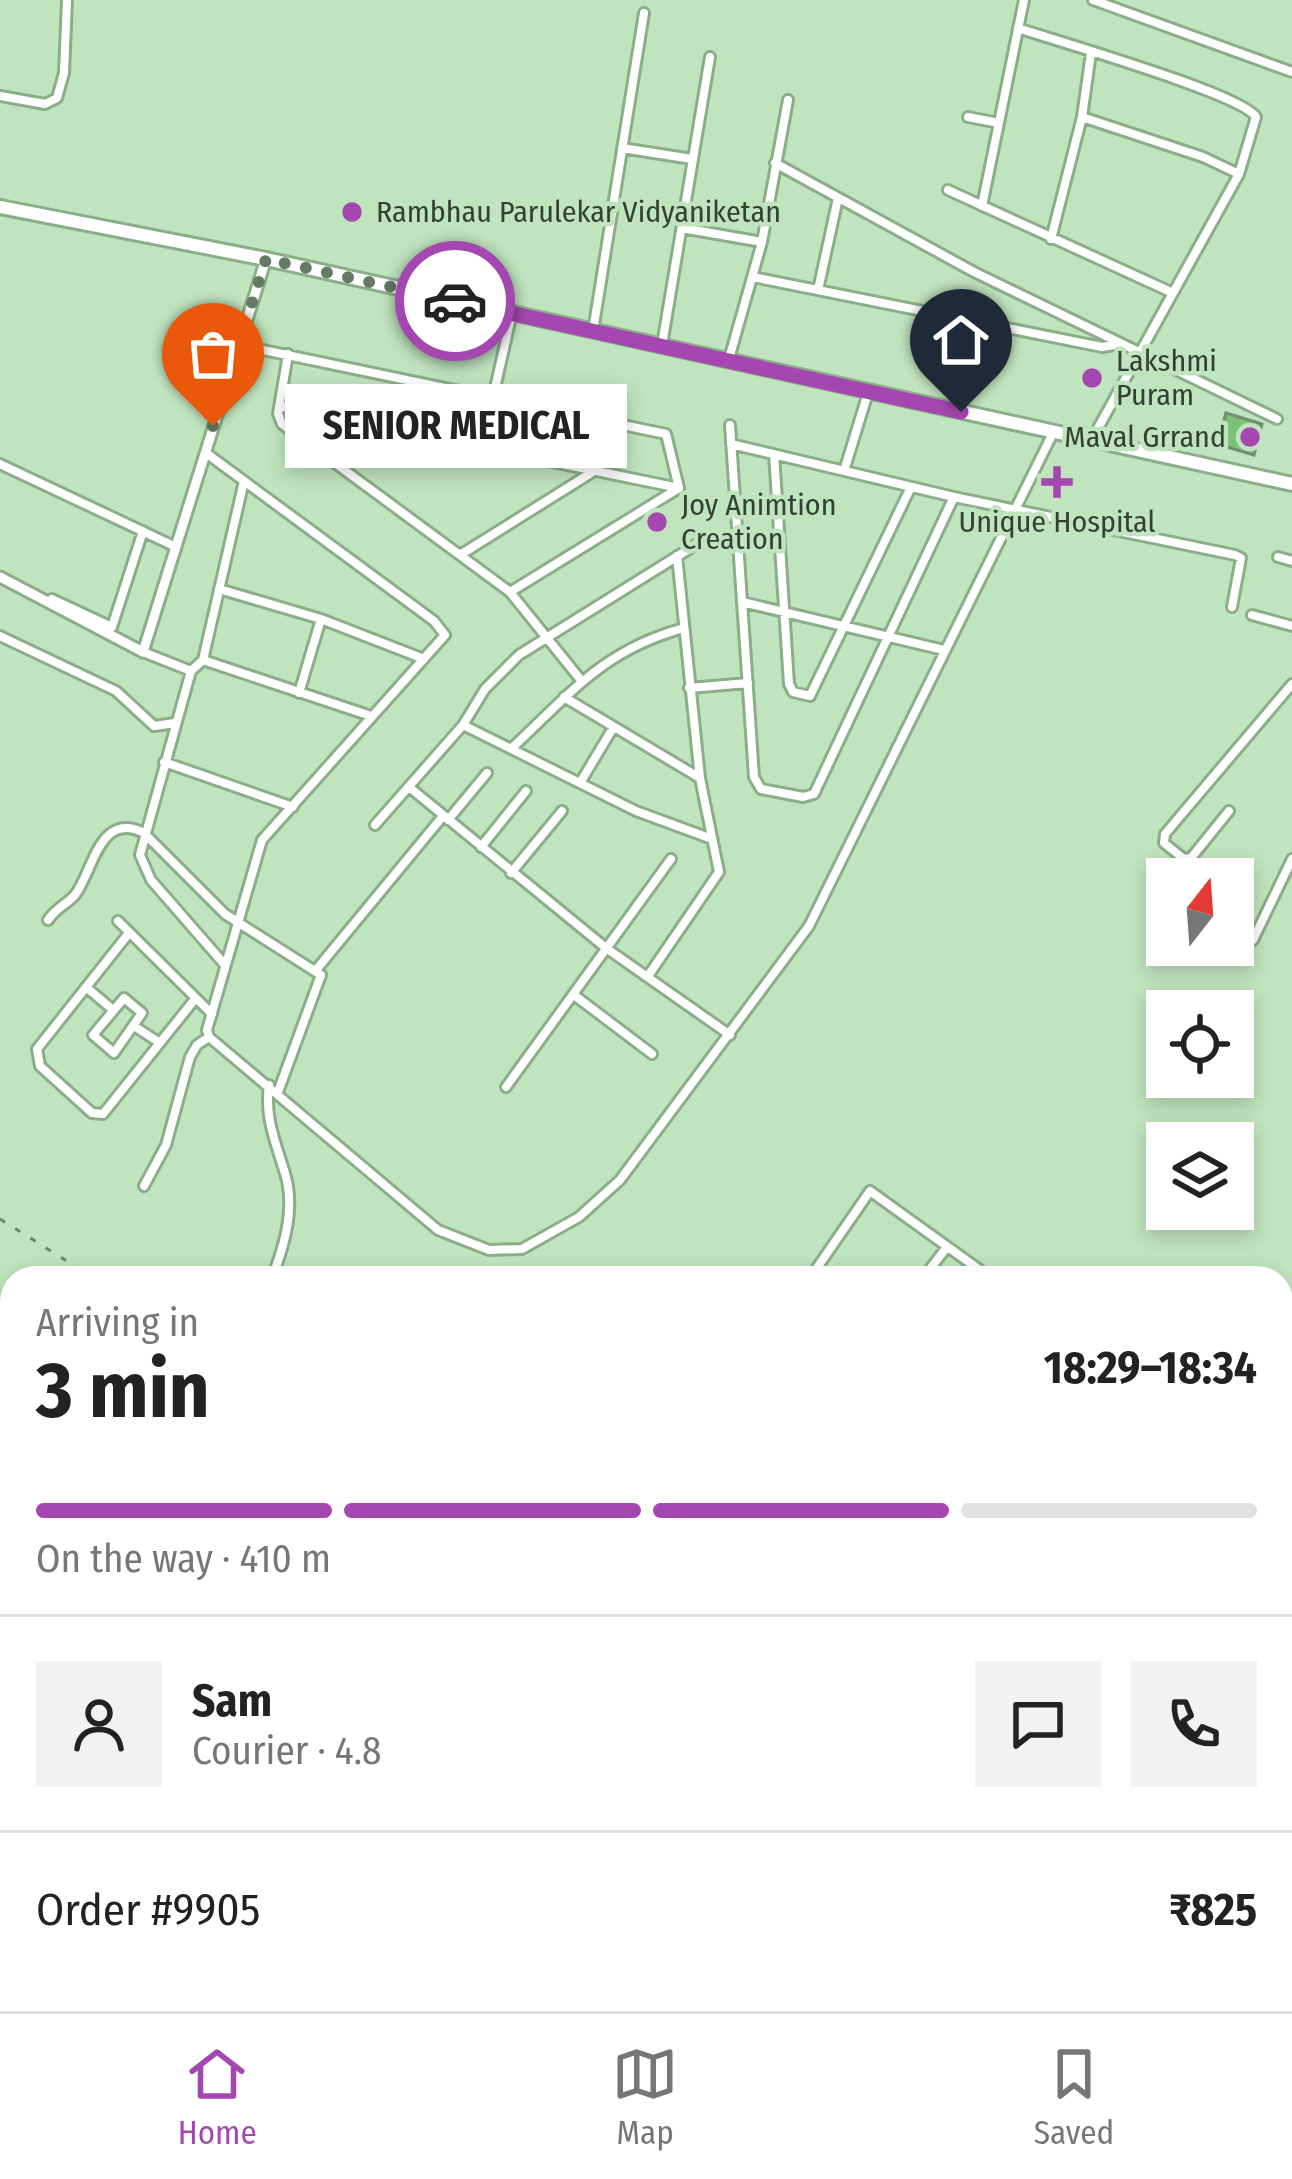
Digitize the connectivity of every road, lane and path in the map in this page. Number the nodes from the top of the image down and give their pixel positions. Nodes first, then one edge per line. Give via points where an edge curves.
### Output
1 (68, 0) edge
2 (1024, 0) edge
3 (1093, 0) edge
4 (644, 13) dead end
5 (1018, 28) junction
6 (1091, 53) junction
7 (710, 56) dead end
8 (1292, 72) edge
9 (0, 96) edge
10 (788, 100) dead end
11 (968, 117) dead end
12 (1082, 117) junction
13 (999, 123) junction
14 (622, 148) junction
15 (692, 159) junction
16 (775, 163) junction
17 (1239, 174) junction
18 (948, 190) dead end
19 (838, 198) junction
20 (0, 206) edge
21 (982, 206) junction
22 (682, 228) junction
23 (1051, 238) junction
24 (762, 242) junction
25 (266, 259) junction
26 (753, 277) junction
27 (818, 290) junction
28 (1173, 293) junction
29 (512, 314) junction
30 (593, 331) junction
31 (237, 344) junction
32 (1120, 344) junction
33 (662, 345) junction
34 (1138, 350) junction
35 (288, 354) junction
36 (729, 359) junction
37 (868, 393) junction
38 (493, 396) junction
39 (280, 406) junction
40 (1277, 419) dead end
41 (730, 425) dead end
42 (1054, 432) junction
43 (1092, 439) junction
44 (731, 444) junction
45 (482, 446) junction
46 (206, 453) junction
47 (774, 454) junction
48 (0, 464) edge
49 (844, 471) junction
50 (593, 472) junction
51 (244, 481) junction
52 (1292, 484) edge
53 (911, 487) junction
54 (680, 488) junction
55 (954, 497) junction
56 (1014, 509) junction
57 (142, 532) junction
58 (736, 536) junction
59 (176, 547) junction
60 (460, 555) junction
61 (677, 556) junction
62 (1278, 557) dead end
63 (1292, 561) edge
64 (0, 576) edge
65 (219, 589) junction
66 (510, 592) junction
67 (742, 602) junction
68 (1232, 608) dead end
69 (786, 613) junction
70 (1252, 615) dead end
71 (321, 619) junction
72 (1292, 626) edge
73 (846, 627) junction
74 (684, 628) junction
75 (547, 634) junction
76 (0, 636) edge
77 (889, 637) junction
78 (944, 650) junction
79 (143, 652) junction
80 (424, 658) junction
81 (203, 660) junction
82 (191, 671) junction
83 (580, 680) junction
84 (748, 682) junction
85 (1292, 683) edge
86 (689, 688) junction
87 (299, 693) junction
88 (563, 697) junction
89 (371, 716) junction
90 (175, 723) junction
91 (463, 725) junction
92 (613, 728) junction
93 (512, 748) junction
94 (164, 762) junction
95 (487, 773) dead end
96 (700, 778) junction
97 (580, 783) junction
98 (409, 787) junction
99 (526, 791) dead end
100 (293, 807) junction
101 (562, 811) dead end
102 (1229, 811) dead end
103 (446, 818) junction
104 (375, 825) dead end
105 (144, 832) junction
106 (712, 839) junction
107 (481, 847) junction
108 (671, 859) dead end
109 (1292, 859) edge
110 (511, 873) junction
111 (48, 920) dead end
112 (118, 921) dead end
113 (237, 923) junction
114 (130, 933) junction
115 (1254, 938) edge
116 (606, 948) junction
117 (226, 965) junction
118 (316, 970) junction
119 (649, 976) junction
120 (86, 987) junction
121 (574, 994) junction
122 (195, 999) junction
123 (113, 1010) junction
124 (212, 1014) junction
125 (134, 1026) junction
126 (730, 1034) junction
127 (209, 1037) junction
128 (160, 1043) junction
129 (652, 1054) dead end
130 (268, 1085) junction
131 (506, 1087) dead end
132 (278, 1092) junction
133 (143, 1186) dead end
134 (947, 1246) junction
135 (276, 1266) edge
136 (818, 1266) edge
137 (931, 1266) edge
138 (974, 1266) edge

1 - 9 street via 56,98 45,104
2 - 5 street
3 - 8 street
4 - 14 street
5 - 6 street
5 - 13 street
6 - 12 street
6 - 17 street via 1250,108 1256,124
7 - 15 street
10 - 16 street
11 - 13 street
12 - 17 street
12 - 23 street
13 - 21 street
14 - 15 street
14 - 30 street
15 - 22 street
16 - 19 street
16 - 24 street
17 - 28 street
18 - 21 street
19 - 27 street
19 - 32 street
20 - 25 highway
21 - 23 street
22 - 24 street
22 - 33 street
23 - 28 street
24 - 26 street
25 - 29 highway
25 - 31 street
26 - 27 street
26 - 36 street
27 - 32 street via 1102,347
28 - 34 street
29 - 30 highway
29 - 38 street
30 - 33 highway
31 - 35 street
31 - 46 street
32 - 34 street
33 - 36 highway
34 - 40 street
34 - 43 street
35 - 38 street
35 - 39 street
36 - 37 highway
37 - 42 highway
37 - 49 street
38 - 45 street
38 - 54 street via 659,431 671,442
39 - 45 street
39 - 60 street via 282,424
41 - 44 street
42 - 43 highway
42 - 56 street
43 - 52 highway
44 - 47 street
44 - 58 street
45 - 50 street
46 - 51 street
46 - 59 street
47 - 49 street
47 - 69 street
48 - 57 street
49 - 53 street
50 - 54 street
50 - 60 street
51 - 65 street
51 - 80 street via 444,630
53 - 55 street
53 - 73 street
54 - 66 street
55 - 56 street
55 - 77 street
56 - 68 street via 1241,558
56 - 78 street
57 - 59 street
57 - 64 street via 112,626
58 - 61 street via 705,539
58 - 67 street
59 - 79 street
60 - 66 street
61 - 74 street
61 - 75 street
62 - 63 street
64 - 79 street
65 - 71 street
65 - 81 street
66 - 75 street
67 - 69 street
67 - 84 street
69 - 73 street
69 - 73 street via 791,689 810,696
70 - 72 street
71 - 80 street
71 - 87 street
73 - 77 street
74 - 83 street via 651,637
74 - 86 street
75 - 83 street
75 - 91 street via 484,689
76 - 90 street via 116,692 154,726
77 - 78 street
77 - 84 street via 808,798 755,783
78 - 126 street via 809,926
79 - 82 street
80 - 89 street
81 - 82 street
81 - 87 street
82 - 90 street
83 - 88 street
84 - 86 street
85 - 102 street via 1164,843 1191,858
86 - 96 street
87 - 89 street
88 - 92 street
88 - 93 street
89 - 100 street
90 - 94 street
91 - 93 street
91 - 98 street
92 - 96 street
92 - 97 street
93 - 97 street
94 - 100 street
94 - 105 street
95 - 103 street
96 - 106 street
97 - 106 street
98 - 103 street
98 - 104 street
99 - 107 street
100 - 113 street via 262,840
101 - 110 street
103 - 107 street
103 - 118 street
105 - 111 street via 109,836 72,898
105 - 113 street
105 - 117 street via 143,869
106 - 119 street via 714,884
107 - 110 street
108 - 116 street
109 - 115 street
110 - 116 street
112 - 114 street
113 - 117 street
113 - 118 street
114 - 120 street
114 - 122 street
116 - 119 street
116 - 121 street
117 - 124 street
118 - 132 street via 321,983
119 - 126 street
120 - 123 street
120 - 128 street via 35,1054 92,1114 103,1114
121 - 129 street
121 - 131 street
122 - 124 street
122 - 128 street
123 - 125 street via 124,998 141,1009
123 - 125 street via 94,1039 114,1053
124 - 127 street
125 - 128 street
126 - 132 street via 602,1199 547,1238 504,1252 438,1230
127 - 130 street
127 - 133 street via 190,1057 166,1145
130 - 132 street
130 - 135 street via 270,1133 288,1190
134 - 136 street via 870,1191
134 - 137 street
134 - 138 street

